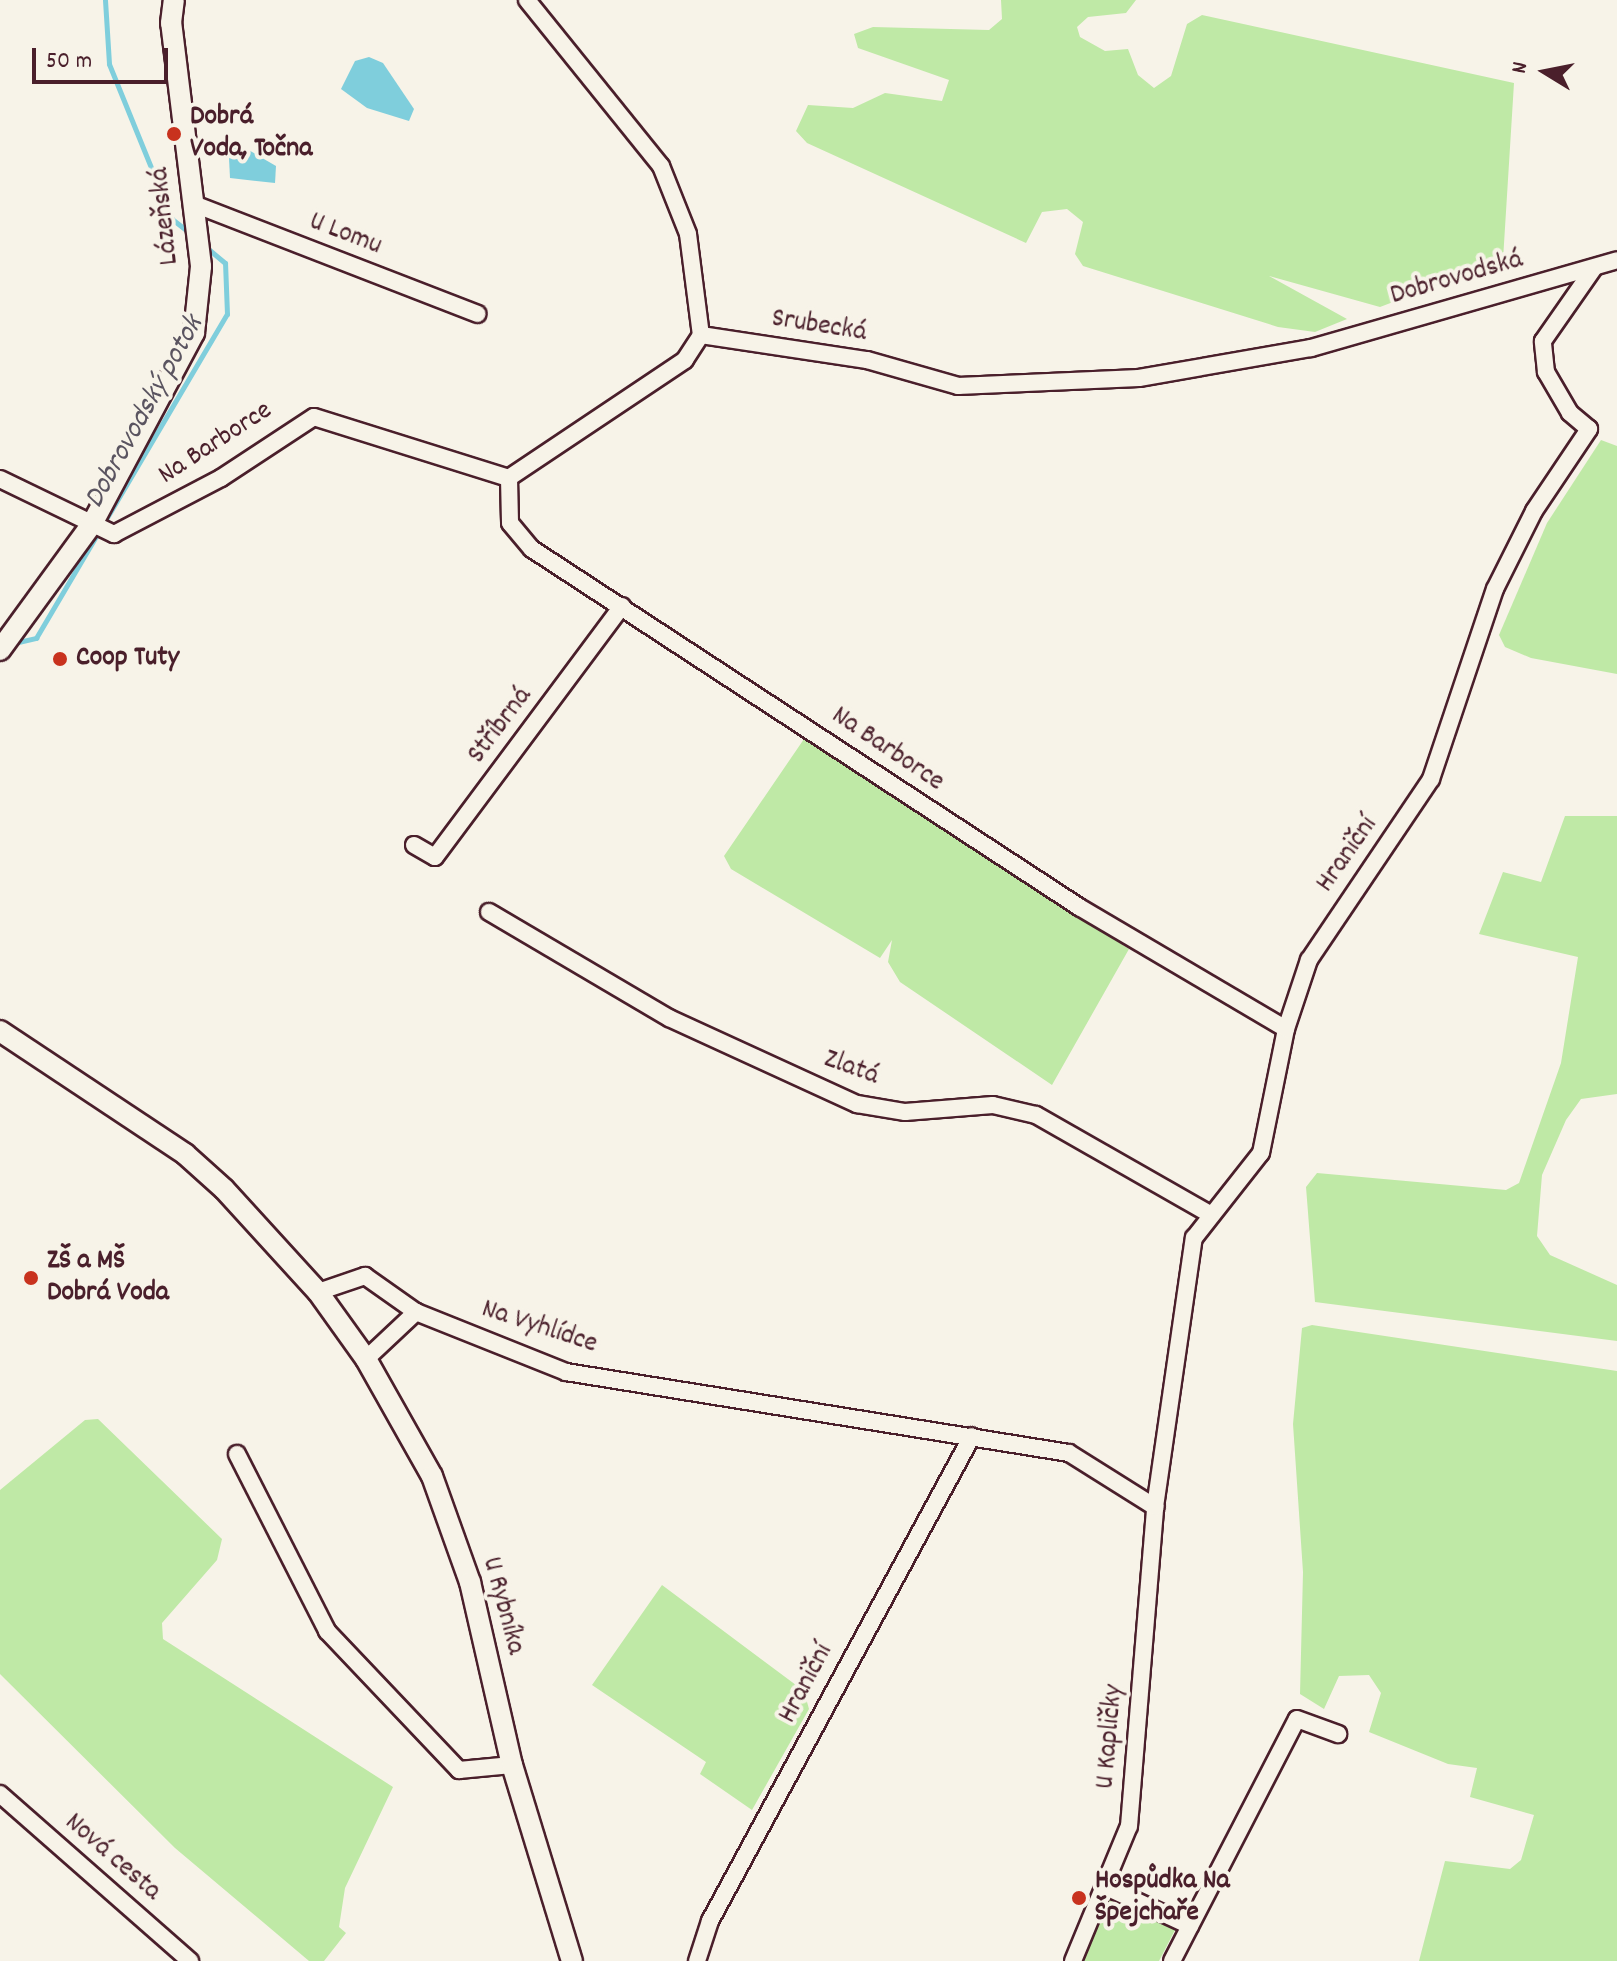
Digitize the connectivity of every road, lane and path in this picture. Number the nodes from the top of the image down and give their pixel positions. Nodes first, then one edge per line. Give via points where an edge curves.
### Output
1 (174, 0) edge
2 (527, 0) edge
3 (195, 213) junction
4 (1617, 260) edge
5 (1594, 268) junction
6 (477, 314) dead end
7 (701, 335) junction
8 (1311, 348) joint
9 (509, 478) junction
10 (0, 479) edge
11 (95, 526) junction
12 (622, 606) junction
13 (0, 650) edge
14 (414, 845) dead end
15 (489, 912) dead end
16 (1286, 1029) junction
17 (0, 1031) edge
18 (1208, 1213) junction
19 (318, 1292) junction
20 (416, 1312) junction
21 (366, 1359) junction
22 (972, 1436) junction
23 (237, 1454) dead end
24 (1155, 1507) junction
25 (1338, 1734) dead end
26 (512, 1765) junction
27 (0, 1794) edge
28 (1104, 1886) junction
29 (1190, 1926) junction
30 (190, 1961) edge
31 (572, 1961) edge
32 (697, 1961) edge
33 (1073, 1961) edge
34 (1172, 1961) edge

1 - 3 street, Lázeňská via 171,23
2 - 7 street via 661,166 688,234
3 - 6 street, U Lomu
3 - 11 street, Lázeňská via 201,266 194,333
4 - 5 street, Dobrovodská
5 - 8 street, Dobrovodská
5 - 16 street, Hraniční via 1543,341 1546,372 1570,413 1589,429 1534,511 1495,589 1431,779 1323,934
7 - 8 street, Srubecká via 1002,389 1139,378
7 - 9 street via 685,360
9 - 11 street, Na Barborce via 327,419 304,419 221,478 114,534
9 - 12 street, Na Barborce via 510,523 532,549
10 - 11 street, Na Barborce
11 - 13 street, Lázeňská
12 - 14 street, Stříbrná via 435,857
12 - 16 street, Na Barborce via 1079,907
15 - 18 street, Zlatá via 669,1018 857,1104 905,1112 993,1105 1036,1115
16 - 18 street, Hraniční via 1261,1153
17 - 19 street via 185,1154
18 - 24 street, Hraniční via 1194,1238 1180,1296
19 - 20 street, Na Vyhlídce via 365,1276
19 - 21 street, U Rybníka
20 - 21 street
20 - 22 street, Na Vyhlídce via 566,1372
21 - 26 street, U Rybníka via 432,1476 470,1582
22 - 24 street, Na Vyhlídce via 1069,1453
22 - 32 street, Hraniční via 717,1908
23 - 26 street via 327,1631 459,1770
24 - 28 street, U Kapličky via 1129,1826
25 - 29 street via 1297,1719
26 - 31 street, U Rybníka
27 - 30 street, Nová cesta
28 - 29 street
28 - 33 street, U Kapličky
29 - 34 street

